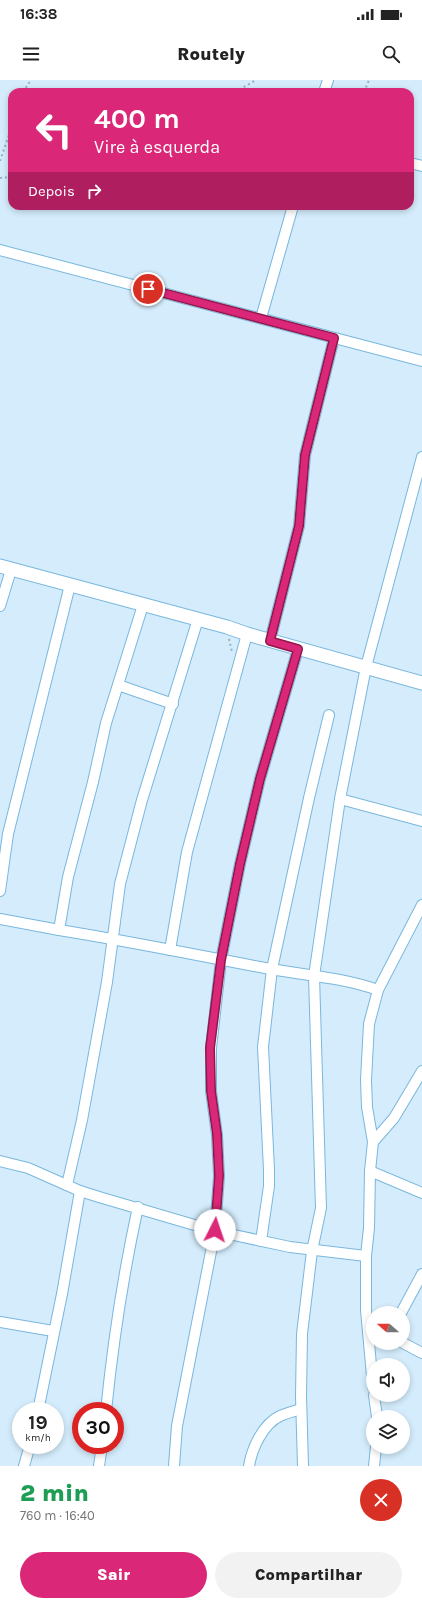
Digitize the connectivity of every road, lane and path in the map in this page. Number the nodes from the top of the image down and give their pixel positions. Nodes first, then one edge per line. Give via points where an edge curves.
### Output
1 (31, 80) edge
2 (256, 80) edge
3 (25, 88) edge
4 (242, 88) edge
5 (8, 138) edge
6 (0, 161) edge
7 (292, 210) edge
8 (0, 250) edge
9 (261, 318) junction
10 (334, 338) junction
11 (422, 361) edge
12 (422, 457) edge
13 (6, 568) edge
14 (70, 585) junction
15 (143, 605) junction
16 (0, 606) edge
17 (198, 620) junction
18 (247, 634) junction
19 (270, 641) junction
20 (298, 649) junction
21 (366, 666) junction
22 (422, 683) edge
23 (118, 685) junction
24 (173, 704) junction
25 (329, 715) dead end
26 (340, 799) junction
27 (422, 821) edge
28 (0, 891) edge
29 (422, 905) edge
30 (0, 919) edge
31 (59, 930) junction
32 (113, 939) junction
33 (170, 950) junction
34 (221, 960) junction
35 (272, 969) junction
36 (314, 976) junction
37 (378, 990) junction
38 (422, 1071) edge
39 (373, 1142) junction
40 (0, 1161) edge
41 (370, 1172) junction
42 (67, 1185) junction
43 (80, 1191) junction
44 (422, 1193) edge
45 (138, 1207) junction
46 (215, 1230) junction
47 (262, 1241) junction
48 (312, 1251) junction
49 (366, 1256) junction
50 (422, 1274) edge
51 (369, 1306) edge
52 (405, 1306) edge
53 (0, 1322) edge
54 (53, 1331) junction
55 (410, 1347) edge
56 (422, 1353) edge
57 (40, 1402) edge
58 (107, 1402) edge
59 (301, 1409) junction
60 (27, 1454) edge
61 (101, 1454) edge
62 (375, 1454) edge
63 (24, 1466) edge
64 (99, 1466) edge
65 (174, 1466) edge
66 (249, 1466) edge
67 (303, 1466) edge
68 (374, 1466) edge

1 - 3 path
2 - 4 path
5 - 6 path
7 - 9 street
8 - 9 street
9 - 10 street
10 - 11 street
10 - 19 street via 305,455 299,526
12 - 21 street
13 - 14 street
13 - 16 street
14 - 15 street
14 - 28 street via 8,834
15 - 17 street
15 - 23 street
17 - 18 street
17 - 24 street
18 - 19 street
18 - 33 street via 187,852
19 - 20 street
20 - 21 street
20 - 34 street via 260,779
21 - 22 street
21 - 26 street
23 - 24 street
23 - 31 street via 106,723 68,877
24 - 32 street via 126,856 116,903
25 - 35 street
26 - 27 street
26 - 36 street
29 - 37 street
30 - 31 street
31 - 32 street
32 - 33 street
32 - 42 street via 82,1120
33 - 34 street
34 - 35 street
34 - 46 street via 210,1048 211,1091 219,1176
35 - 36 street
35 - 47 street via 263,1047 269,1170
36 - 37 street
36 - 48 street via 320,1208
37 - 39 street via 369,1024 366,1080 367,1107
38 - 39 street via 394,1118
39 - 41 street
40 - 42 street via 28,1168
41 - 44 street
41 - 49 street
42 - 43 street
43 - 45 street
43 - 54 street
45 - 46 street
45 - 58 street via 128,1251
46 - 47 street
46 - 65 street via 177,1426
47 - 48 street
48 - 49 street
48 - 59 street via 302,1334
49 - 51 street
50 - 52 street
53 - 54 street
54 - 57 street
55 - 56 street
59 - 66 street via 271,1422 262,1432
59 - 67 street
60 - 63 street
61 - 64 street
62 - 68 street

